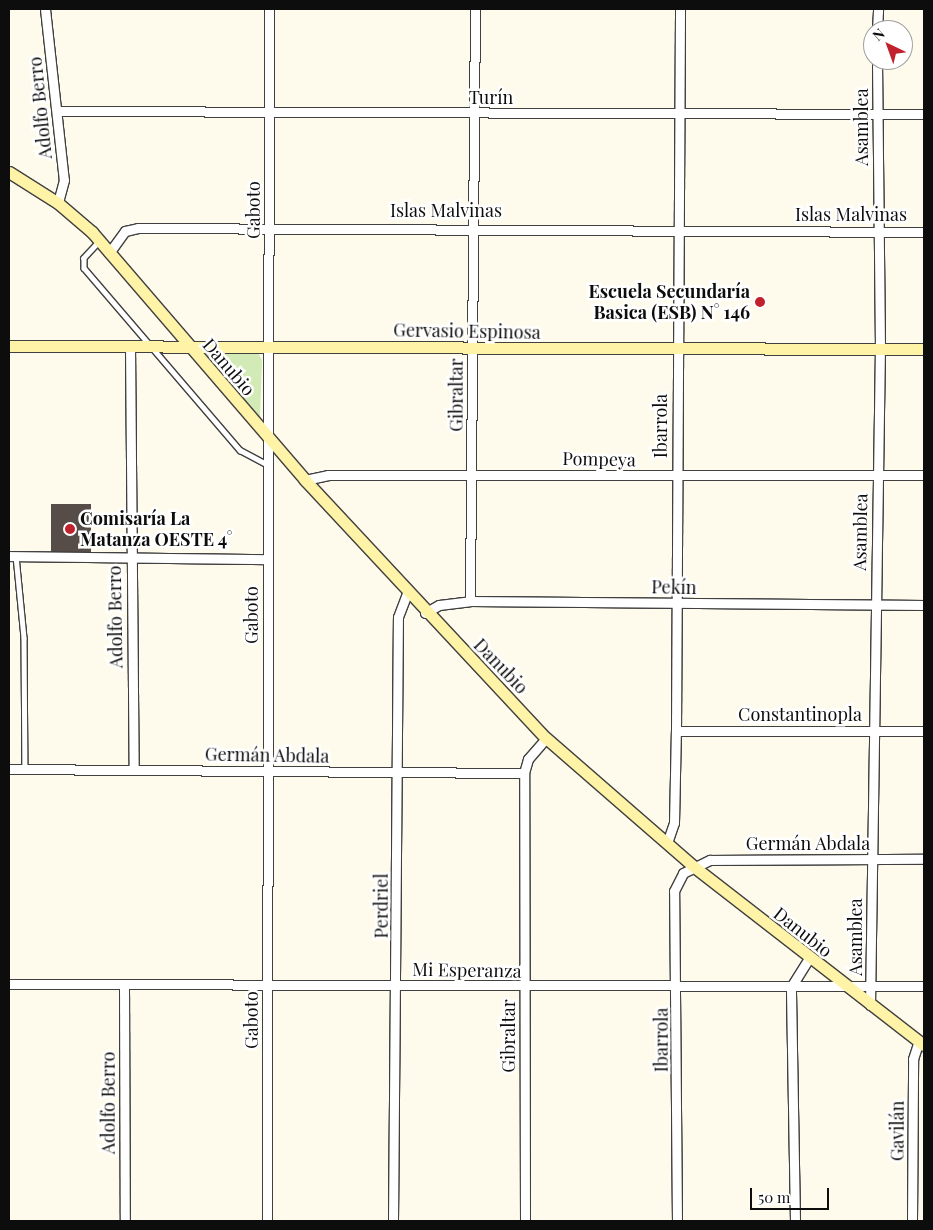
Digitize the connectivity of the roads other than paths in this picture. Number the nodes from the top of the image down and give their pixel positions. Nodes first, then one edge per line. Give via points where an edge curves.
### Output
1 (46, 9) edge
2 (269, 9) edge
3 (475, 9) edge
4 (680, 9) edge
5 (877, 70) edge
6 (58, 111) junction
7 (270, 111) junction
8 (474, 114) junction
9 (678, 114) junction
10 (924, 114) edge
11 (877, 115) junction
12 (9, 172) edge
13 (58, 203) junction
14 (474, 227) junction
15 (270, 229) junction
16 (677, 231) junction
17 (877, 232) junction
18 (924, 232) edge
19 (99, 242) junction
20 (109, 253) junction
21 (186, 345) junction
22 (9, 346) edge
23 (130, 346) junction
24 (153, 346) junction
25 (268, 347) junction
26 (472, 348) junction
27 (880, 348) junction
28 (924, 348) edge
29 (676, 351) junction
30 (269, 440) junction
31 (268, 465) junction
32 (472, 474) junction
33 (878, 474) junction
34 (924, 475) edge
35 (676, 476) junction
36 (305, 480) junction
37 (12, 556) edge
38 (130, 558) junction
39 (267, 559) junction
40 (407, 593) junction
41 (470, 601) junction
42 (674, 604) junction
43 (875, 605) junction
44 (924, 605) edge
45 (425, 613) junction
46 (873, 730) junction
47 (676, 731) junction
48 (924, 731) edge
49 (546, 738) junction
50 (134, 768) junction
51 (9, 769) edge
52 (25, 769) junction
53 (267, 772) junction
54 (396, 772) junction
55 (524, 773) junction
56 (667, 843) junction
57 (872, 859) junction
58 (924, 859) edge
59 (693, 866) junction
60 (808, 960) junction
61 (9, 984) edge
62 (124, 985) junction
63 (397, 985) junction
64 (267, 986) junction
65 (844, 986) junction
66 (871, 986) junction
67 (924, 986) edge
68 (524, 987) junction
69 (677, 987) junction
70 (791, 987) junction
71 (870, 1005) junction
72 (922, 1043) edge
73 (125, 1221) edge
74 (267, 1221) edge
75 (393, 1221) edge
76 (525, 1221) edge
77 (677, 1221) edge
78 (795, 1221) edge
79 (912, 1221) edge

1 - 6 street, Adolfo Berro
2 - 7 street, Gaboto
3 - 8 street, Gibraltar
4 - 9 street, Ibarrola
5 - 11 street, Asamblea
6 - 7 street, Turín
6 - 13 street, Adolfo Berro via 64,187
7 - 8 street, Turín
7 - 15 street, Gaboto
8 - 9 street, Turín
8 - 14 street, Gibraltar
9 - 11 street, Turín
9 - 16 street, Ibarrola
10 - 11 street, Turín
11 - 17 street, Asamblea
12 - 13 street
13 - 19 street
14 - 15 street, Islas Malvinas
14 - 16 street, Islas Malvinas
14 - 26 street, Gibraltar
15 - 20 street, Islas Malvinas via 130,229
15 - 25 street, Gaboto
16 - 17 street, Islas Malvinas
16 - 29 street, Ibarrola
17 - 18 street, Islas Malvinas
17 - 27 street, Asamblea
19 - 20 street
19 - 24 lane via 84,258 84,268
20 - 21 street, Danubio
21 - 24 street, Gervasio Espinosa
21 - 25 street, Gervasio Espinosa
21 - 30 street, Danubio
22 - 23 street, Gervasio Espinosa
23 - 24 street, Gervasio Espinosa
23 - 38 street, Adolfo Berro
24 - 31 lane via 240,450
25 - 26 street, Gervasio Espinosa
25 - 30 street, Gaboto
26 - 29 street, Gervasio Espinosa
26 - 32 street, Gibraltar
27 - 28 street, Gervasio Espinosa
27 - 29 street, Gervasio Espinosa
27 - 33 street, Asamblea
29 - 35 street, Ibarrola
30 - 31 street, Gaboto
30 - 36 street, Danubio
31 - 39 street, Gaboto
32 - 35 street, Pompeya
32 - 36 street, Pompeya via 328,475
32 - 41 street, Gibraltar
33 - 34 street, Pompeya
33 - 35 street, Pompeya
33 - 43 street, Asamblea
35 - 42 street, Ibarrola
36 - 40 street, Danubio
37 - 38 street
37 - 52 lane via 24,638
38 - 39 street
38 - 50 street, Adolfo Berro
39 - 53 street, Gaboto
40 - 45 street, Danubio
40 - 54 street, Perdriel via 398,609
41 - 42 street, Pekín
41 - 45 street, Pekín via 439,605
42 - 43 street, Pekín
42 - 47 street, Ibarrola
43 - 44 street, Pekín
43 - 46 street, Asamblea
45 - 49 street, Danubio
46 - 47 street, Constantinopla
46 - 48 street, Constantinopla
46 - 57 street, Asamblea
47 - 56 street, Ibarrola via 674,823
49 - 55 street, Gibraltar via 528,759
49 - 56 street, Danubio
50 - 52 street, Germán Abdala
50 - 53 street, Germán Abdala
51 - 52 street, Germán Abdala
53 - 54 street, Germán Abdala
53 - 64 street, Gaboto
54 - 55 street, Germán Abdala
54 - 63 street, Perdriel
55 - 68 street, Gibraltar
56 - 59 street, Danubio
57 - 58 street, Germán Abdala
57 - 59 street, Germán Abdala via 710,860
57 - 66 street, Asamblea
59 - 60 street, Danubio
59 - 69 street, Ibarrola via 683,873 674,891
60 - 65 street, Danubio
60 - 70 street
61 - 62 street, Mi Esperanza
62 - 64 street, Mi Esperanza
62 - 73 street, Adolfo Berro
63 - 64 street, Mi Esperanza
63 - 68 street, Mi Esperanza
63 - 75 street, Perdriel
64 - 74 street, Gaboto
65 - 66 street, Mi Esperanza
65 - 70 street, Mi Esperanza
65 - 71 street, Danubio
66 - 67 street, Mi Esperanza
66 - 71 street, Asamblea
68 - 69 street, Mi Esperanza
68 - 76 street, Gibraltar
69 - 70 street, Mi Esperanza
69 - 77 street, Ibarrola
70 - 78 street
71 - 72 street, Danubio
72 - 79 street, Gavilán via 913,1059

